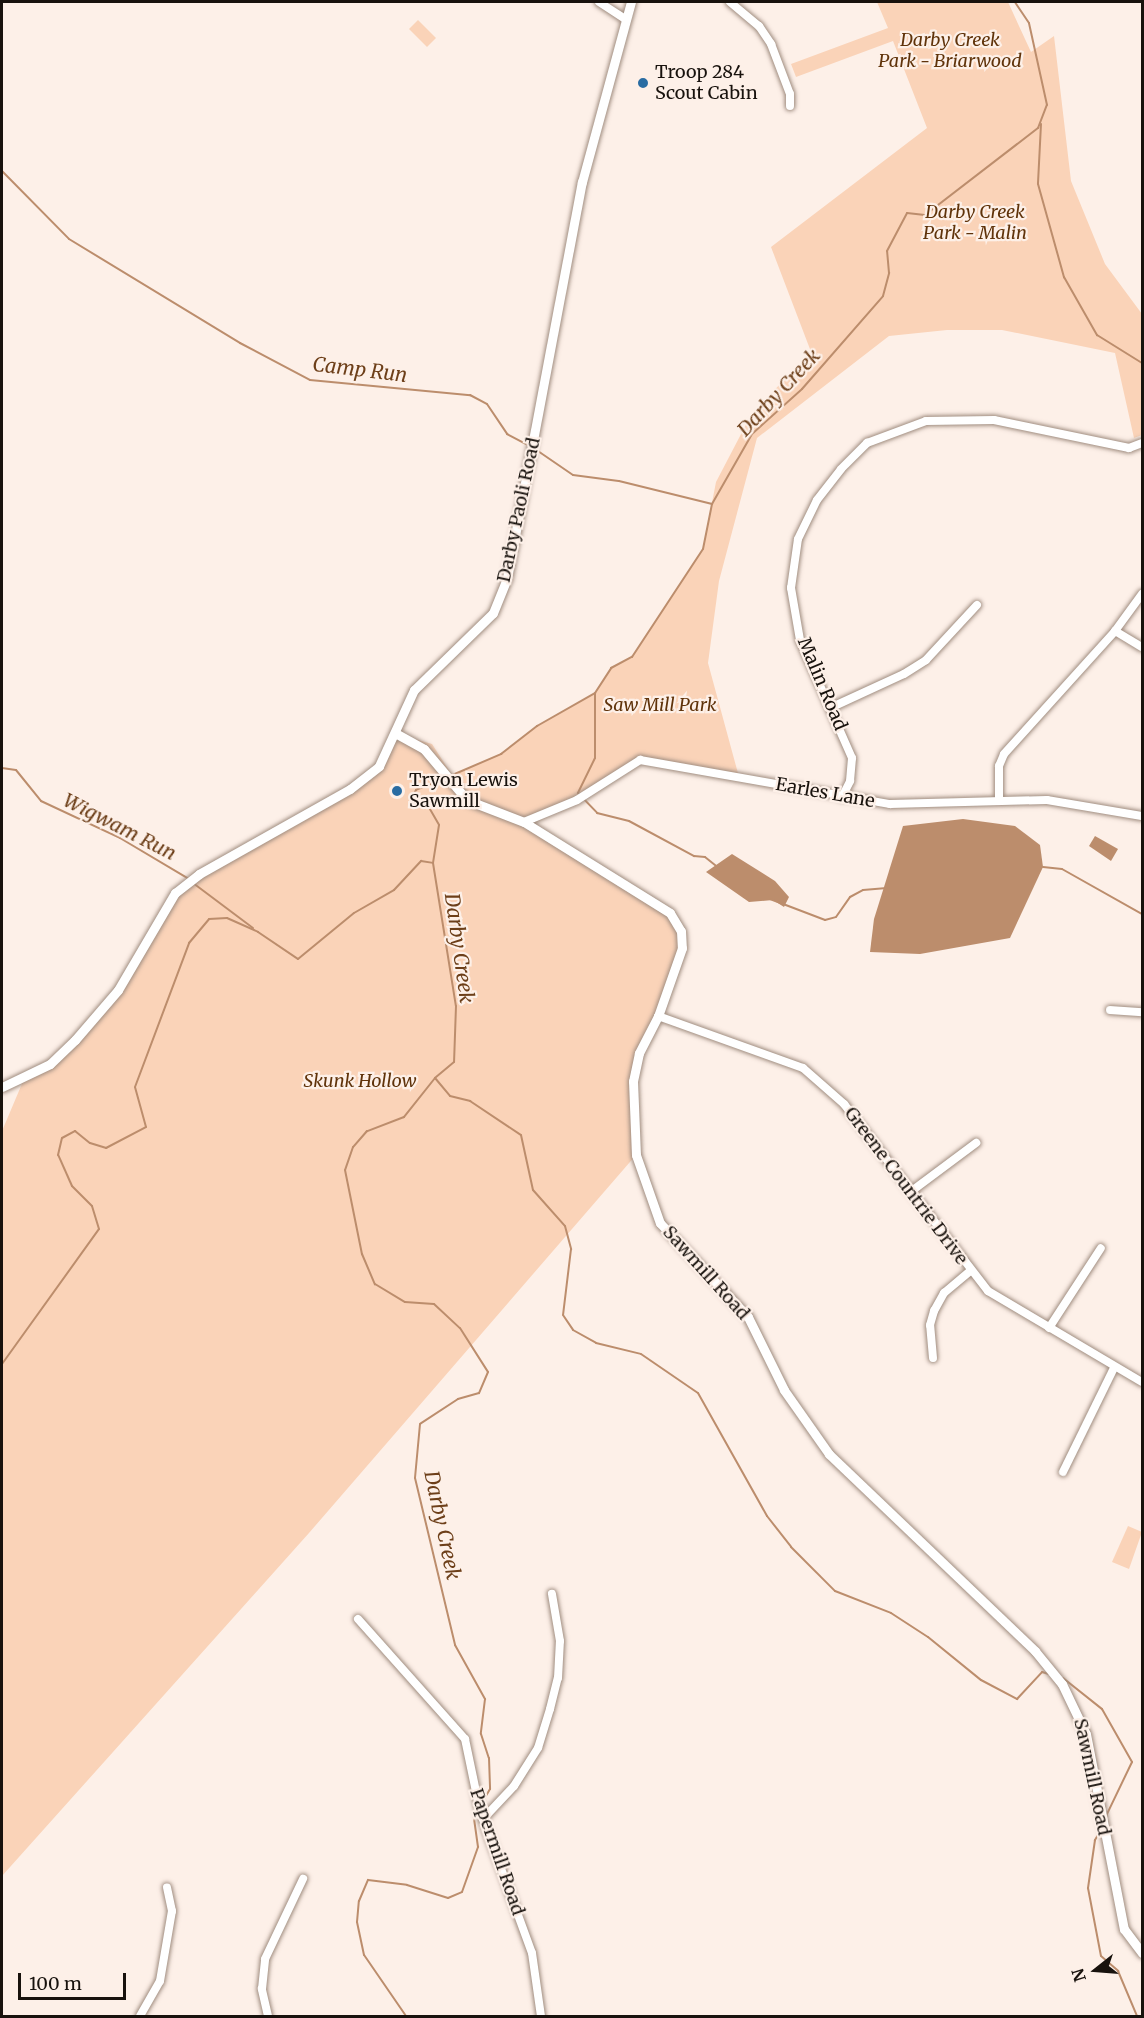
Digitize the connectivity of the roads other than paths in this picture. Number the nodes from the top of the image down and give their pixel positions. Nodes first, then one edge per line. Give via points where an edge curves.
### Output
1 (599, 2) edge
2 (632, 2) edge
3 (730, 2) edge
4 (625, 19) junction
5 (790, 106) dead end
6 (1143, 442) edge
7 (1143, 594) edge
8 (977, 605) dead end
9 (1115, 631) junction
10 (1143, 647) edge
11 (830, 708) junction
12 (397, 734) junction
13 (842, 797) junction
14 (999, 799) junction
15 (1143, 816) edge
16 (524, 822) junction
17 (1110, 1010) dead end
18 (1143, 1012) edge
19 (658, 1016) junction
20 (2, 1087) edge
21 (976, 1143) dead end
22 (913, 1190) junction
23 (1101, 1248) dead end
24 (970, 1270) junction
25 (1049, 1328) junction
26 (933, 1358) dead end
27 (1114, 1368) junction
28 (1143, 1382) edge
29 (1064, 1472) dead end
30 (552, 1594) dead end
31 (357, 1619) dead end
32 (482, 1815) junction
33 (303, 1879) dead end
34 (167, 1888) dead end
35 (1143, 1953) edge
36 (140, 2016) edge
37 (268, 2016) edge
38 (541, 2016) edge

1 - 4 street
2 - 4 street, Darby Paoli Road
3 - 5 street via 759,26 771,44 790,94
4 - 12 street, Darby Paoli Road via 572,230 507,578 486,622 414,690
6 - 11 street, Malin Road via 1129,448 994,420 926,421 867,443 817,500 798,539 791,588 800,640
7 - 9 street
8 - 11 street via 926,660
9 - 10 street
9 - 14 street via 1004,754 999,766
11 - 13 street, Malin Road via 849,746 853,765
12 - 16 street, Sawmill Road via 417,743 432,757 467,800
12 - 20 street, Darby Paoli Road via 379,766 367,778 298,822 199,874 175,893 118,990 75,1040 50,1064
13 - 14 street, Earles Lane via 890,804
13 - 16 street, Earles Lane via 640,760 577,800
14 - 15 street, Earles Lane via 1047,800
16 - 19 street, Sawmill Road via 670,913 681,931 682,948
17 - 18 street
19 - 22 street, Greene Countrie Drive via 803,1068 844,1104
19 - 35 street, Sawmill Road via 639,1053 633,1081 636,1155 660,1223 748,1317 784,1390 829,1454 1035,1651 1062,1684 1086,1734 1124,1929
21 - 22 street
22 - 24 street, Greene Countrie Drive
23 - 25 street
24 - 25 street, Greene Countrie Drive via 988,1291
24 - 26 street via 944,1293 934,1311 930,1325
25 - 27 street, Greene Countrie Drive
27 - 28 street, Greene Countrie Drive
27 - 29 street
30 - 32 street via 560,1641 558,1678 538,1748 514,1786
31 - 32 street, Papermill Road via 465,1739
32 - 38 street, Papermill Road via 532,1953
33 - 37 street via 265,1959 262,1989
34 - 36 street via 172,1911 160,1981

